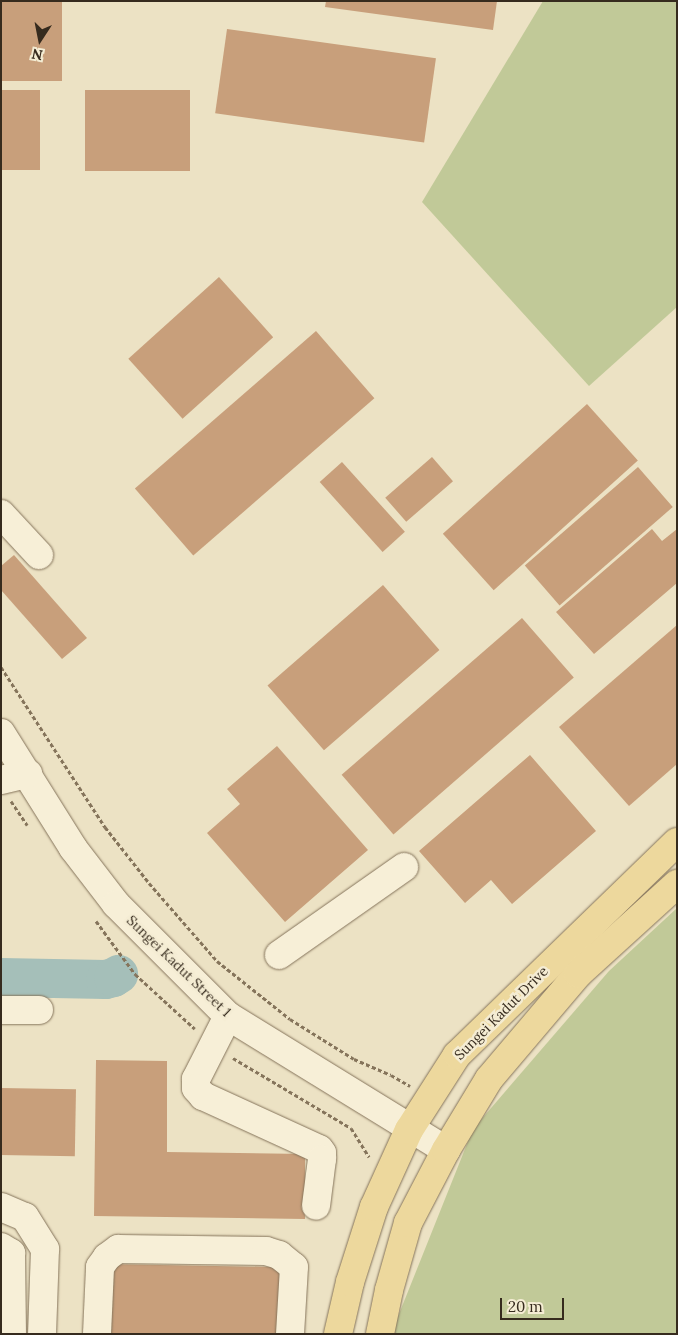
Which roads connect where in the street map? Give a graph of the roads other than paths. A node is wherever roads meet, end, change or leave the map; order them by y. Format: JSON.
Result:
{"nodes":[{"id":1,"x":1,"y":514,"type":"edge"},
{"id":2,"x":39,"y":555,"type":"dead end"},
{"id":3,"x":1,"y":732,"type":"edge"},
{"id":4,"x":28,"y":774,"type":"junction"},
{"id":5,"x":1,"y":780,"type":"edge"},
{"id":6,"x":677,"y":842,"type":"edge"},
{"id":7,"x":404,"y":866,"type":"dead end"},
{"id":8,"x":677,"y":884,"type":"edge"},
{"id":9,"x":279,"y":955,"type":"dead end"},
{"id":10,"x":1,"y":1010,"type":"edge"},
{"id":11,"x":39,"y":1010,"type":"dead end"},
{"id":12,"x":228,"y":1016,"type":"junction"},
{"id":13,"x":409,"y":1130,"type":"junction"},
{"id":14,"x":446,"y":1150,"type":"junction"},
{"id":15,"x":316,"y":1206,"type":"dead end"},
{"id":16,"x":1,"y":1207,"type":"edge"},
{"id":17,"x":1,"y":1247,"type":"edge"},
{"id":18,"x":12,"y":1334,"type":"edge"},
{"id":19,"x":42,"y":1334,"type":"edge"},
{"id":20,"x":97,"y":1334,"type":"edge"},
{"id":21,"x":290,"y":1334,"type":"edge"},
{"id":22,"x":338,"y":1334,"type":"edge"},
{"id":23,"x":380,"y":1334,"type":"edge"}],
"edges":[{"from":1,"to":2,"type":"street"},
{"from":3,"to":4,"type":"street","name":"Sungei Kadut Street 1"},
{"from":4,"to":5,"type":"street"},
{"from":4,"to":12,"type":"street","name":"Sungei Kadut Street 1"},
{"from":6,"to":13,"type":"main road","name":"Sungei Kadut Drive"},
{"from":7,"to":9,"type":"street"},
{"from":8,"to":14,"type":"main road","name":"Sungei Kadut Drive"},
{"from":10,"to":11,"type":"street"},
{"from":12,"to":13,"type":"street","name":"Sungei Kadut Street 1"},
{"from":12,"to":15,"type":"street"},
{"from":13,"to":14,"type":"street","name":"Sungei Kadut Street 1"},
{"from":13,"to":22,"type":"main road","name":"Sungei Kadut Drive"},
{"from":14,"to":23,"type":"main road","name":"Sungei Kadut Drive"},
{"from":16,"to":19,"type":"street"},
{"from":17,"to":18,"type":"street"},
{"from":20,"to":21,"type":"street"}]}
